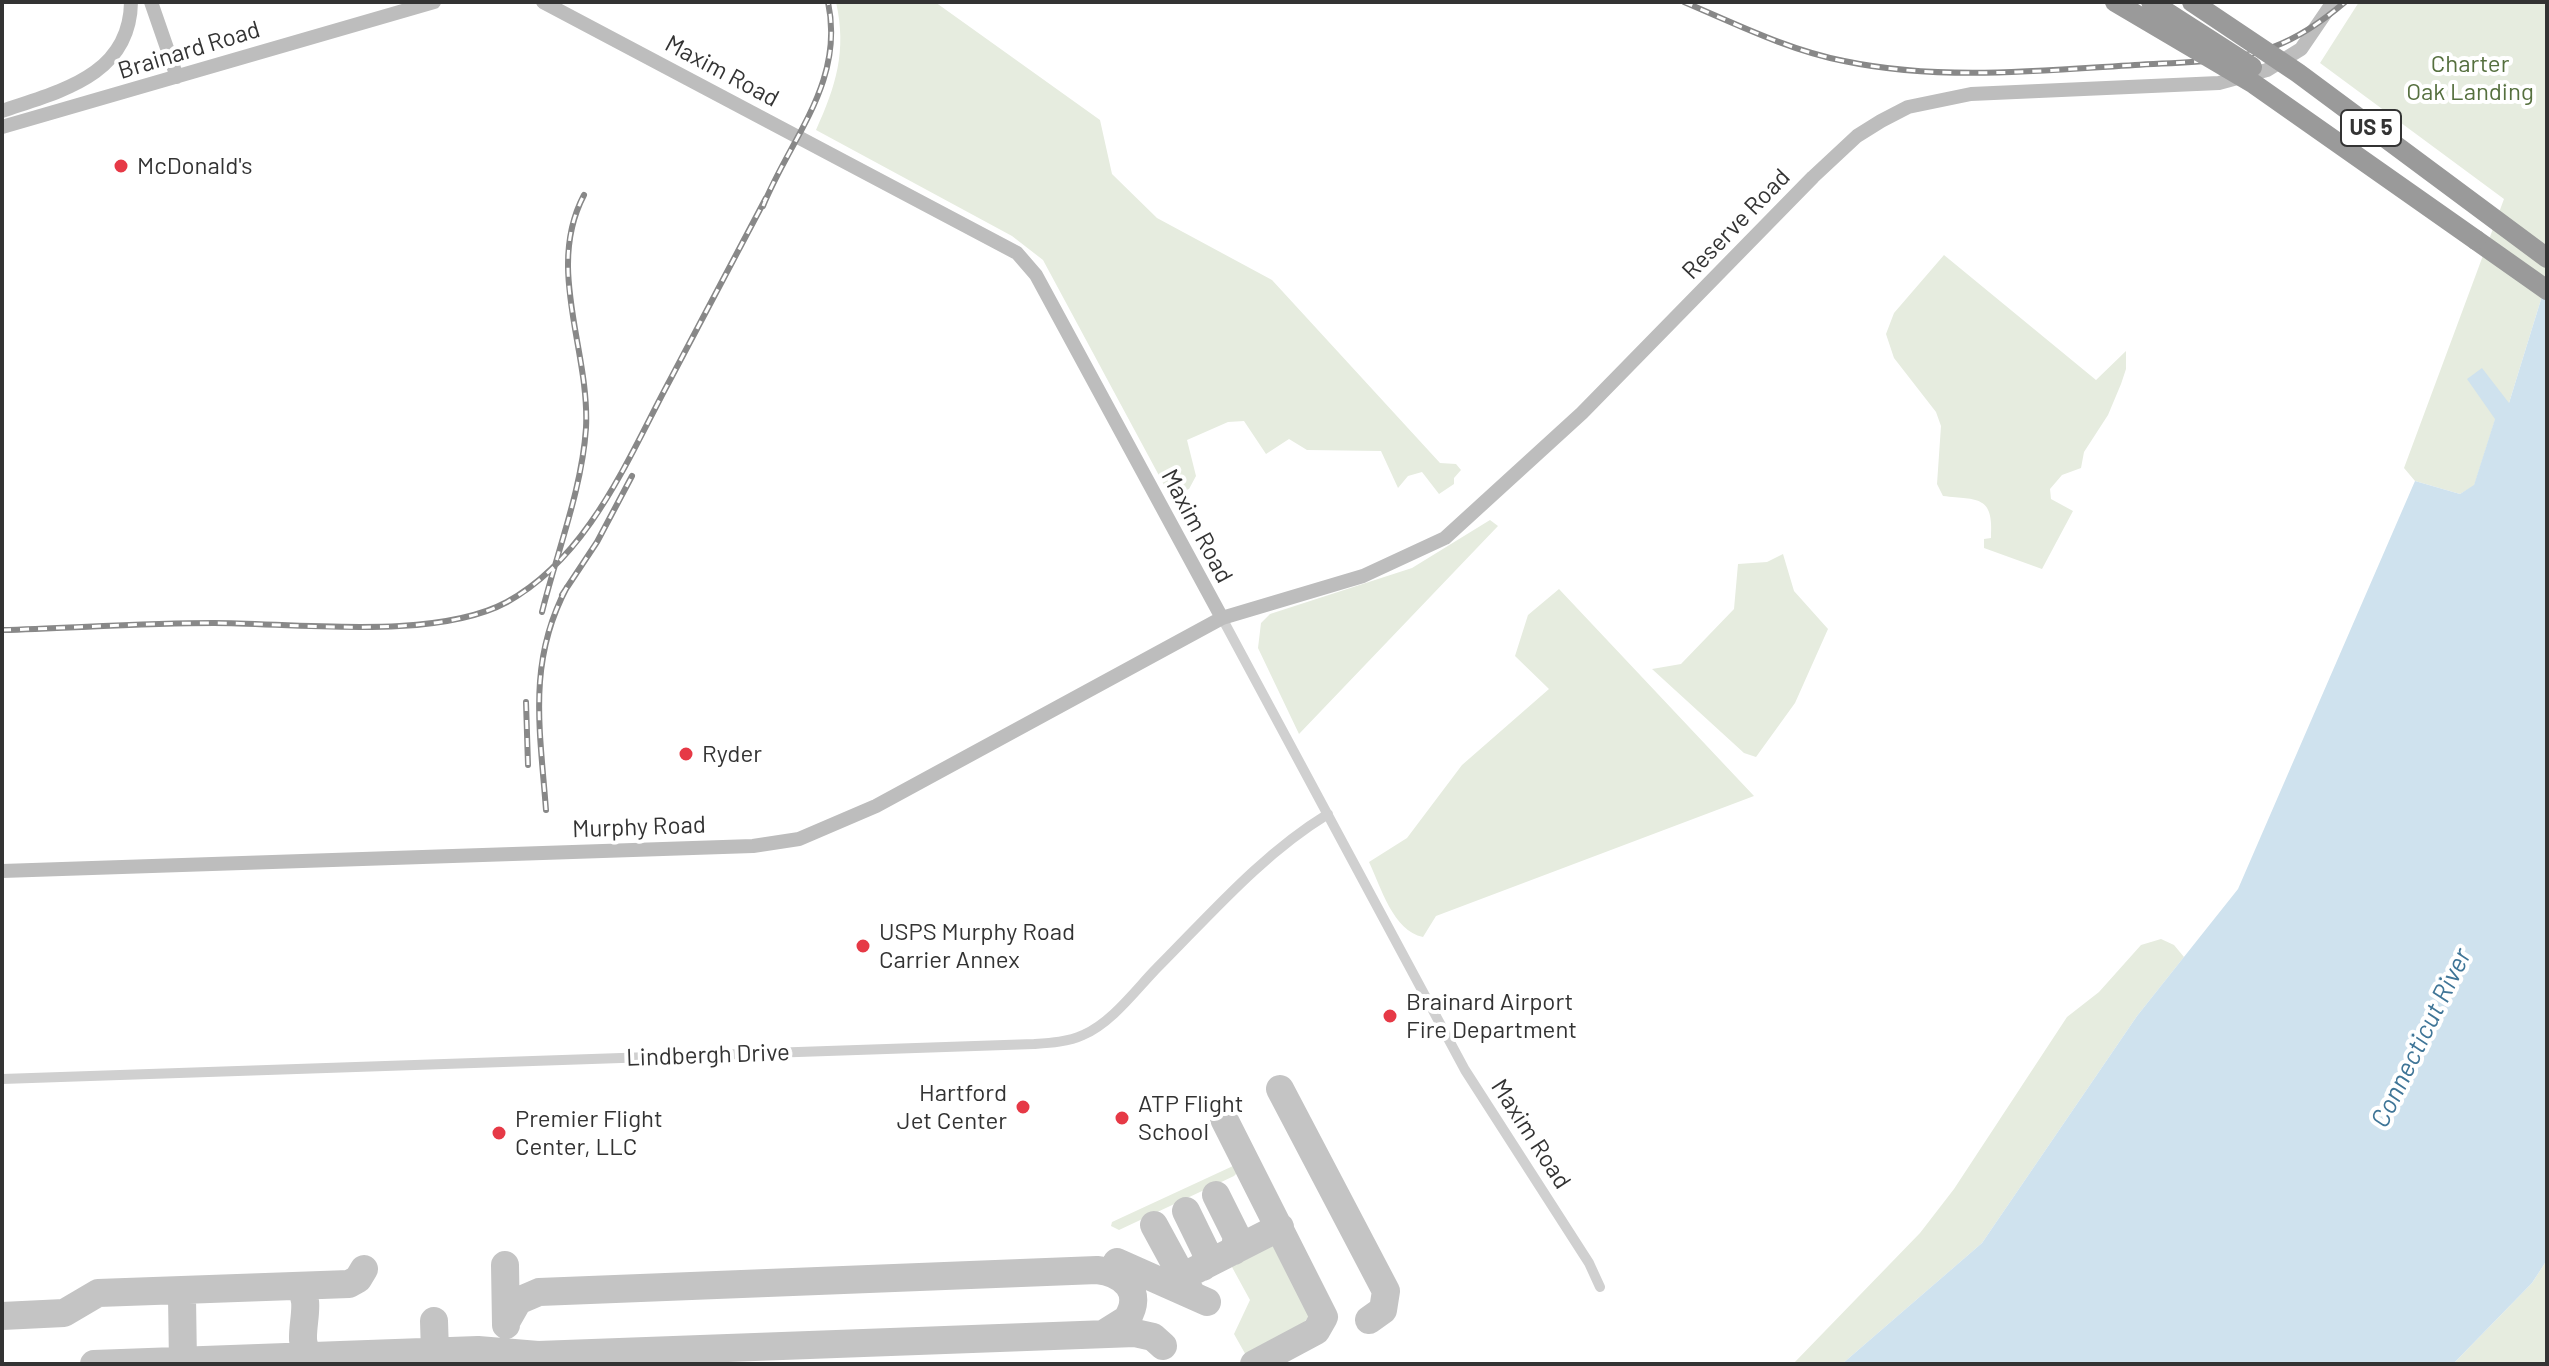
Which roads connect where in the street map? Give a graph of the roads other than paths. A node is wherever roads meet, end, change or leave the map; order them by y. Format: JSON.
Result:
{"nodes":[{"id":1,"x":131,"y":2,"type":"edge"},
{"id":2,"x":151,"y":2,"type":"edge"},
{"id":3,"x":434,"y":2,"type":"edge"},
{"id":4,"x":543,"y":2,"type":"edge"},
{"id":5,"x":2115,"y":2,"type":"edge"},
{"id":6,"x":2151,"y":2,"type":"edge"},
{"id":7,"x":2192,"y":2,"type":"edge"},
{"id":8,"x":2333,"y":2,"type":"edge"},
{"id":9,"x":177,"y":77,"type":"junction"},
{"id":10,"x":2,"y":111,"type":"edge"},
{"id":11,"x":2,"y":127,"type":"edge"},
{"id":12,"x":2476,"y":240,"type":"junction"},
{"id":13,"x":2547,"y":258,"type":"edge"},
{"id":14,"x":2547,"y":290,"type":"edge"},
{"id":15,"x":1222,"y":618,"type":"junction"},
{"id":16,"x":1328,"y":814,"type":"junction"},
{"id":17,"x":2,"y":871,"type":"edge"},
{"id":18,"x":2,"y":1079,"type":"edge"},
{"id":19,"x":1600,"y":1287,"type":"dead end"}],
"edges":[{"from":1,"to":10,"type":"street"},
{"from":2,"to":9,"type":"street"},
{"from":3,"to":9,"type":"street","name":"Brainard Road"},
{"from":4,"to":15,"type":"street","name":"Maxim Road"},
{"from":5,"to":12,"type":"highway","number":"US 5","bridge":true},
{"from":6,"to":12,"type":"highway","bridge":true},
{"from":7,"to":13,"type":"highway","number":"US 5","bridge":true},
{"from":8,"to":15,"type":"street","name":"Reserve Road"},
{"from":9,"to":11,"type":"street","name":"Brainard Road"},
{"from":12,"to":14,"type":"highway","number":"US 5"},
{"from":15,"to":16,"type":"street","name":"Maxim Road"},
{"from":15,"to":17,"type":"street","name":"Murphy Road"},
{"from":16,"to":18,"type":"street","name":"Lindbergh Drive"},
{"from":16,"to":19,"type":"street","name":"Maxim Road"}]}
